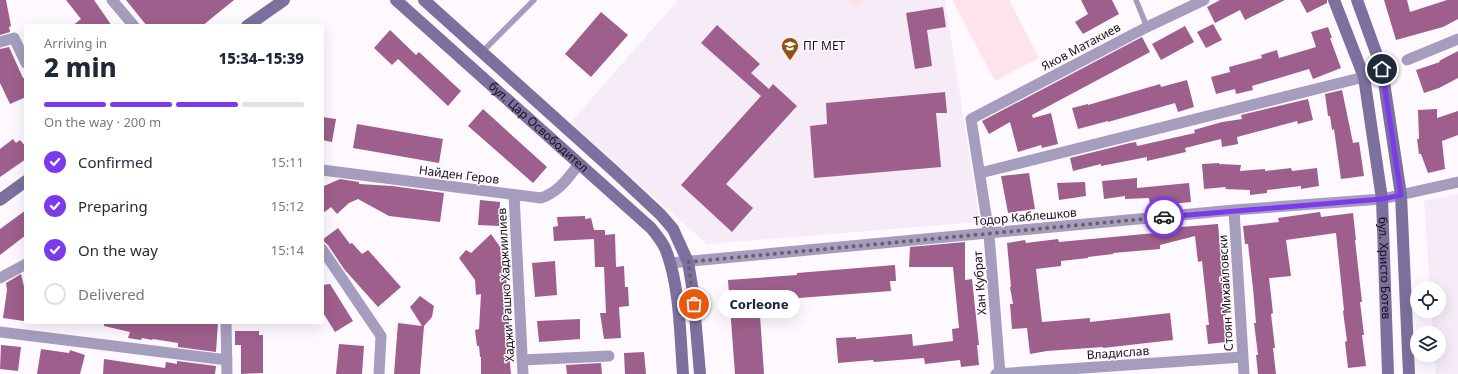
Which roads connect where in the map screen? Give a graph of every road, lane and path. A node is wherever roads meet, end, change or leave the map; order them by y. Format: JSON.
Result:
{"nodes":[{"id":1,"x":112,"y":0,"type":"edge"},
{"id":2,"x":284,"y":0,"type":"edge"},
{"id":3,"x":396,"y":0,"type":"edge"},
{"id":4,"x":424,"y":0,"type":"edge"},
{"id":5,"x":534,"y":0,"type":"edge"},
{"id":6,"x":1136,"y":0,"type":"edge"},
{"id":7,"x":1204,"y":0,"type":"edge"},
{"id":8,"x":1334,"y":0,"type":"edge"},
{"id":9,"x":1357,"y":0,"type":"edge"},
{"id":10,"x":132,"y":24,"type":"edge"},
{"id":11,"x":250,"y":24,"type":"edge"},
{"id":12,"x":1146,"y":27,"type":"junction"},
{"id":13,"x":1458,"y":39,"type":"edge"},
{"id":14,"x":0,"y":42,"type":"edge"},
{"id":15,"x":482,"y":52,"type":"junction"},
{"id":16,"x":24,"y":59,"type":"edge"},
{"id":17,"x":1407,"y":60,"type":"dead end"},
{"id":18,"x":1364,"y":77,"type":"junction"},
{"id":19,"x":971,"y":119,"type":"joint"},
{"id":20,"x":579,"y":164,"type":"junction"},
{"id":21,"x":324,"y":170,"type":"edge"},
{"id":22,"x":980,"y":173,"type":"junction"},
{"id":23,"x":24,"y":182,"type":"edge"},
{"id":24,"x":1458,"y":182,"type":"edge"},
{"id":25,"x":514,"y":195,"type":"junction"},
{"id":26,"x":1401,"y":195,"type":"junction"},
{"id":27,"x":1382,"y":199,"type":"junction"},
{"id":28,"x":0,"y":200,"type":"edge"},
{"id":29,"x":1234,"y":210,"type":"junction"},
{"id":30,"x":989,"y":234,"type":"junction"},
{"id":31,"x":324,"y":252,"type":"edge"},
{"id":32,"x":688,"y":262,"type":"junction"},
{"id":33,"x":670,"y":263,"type":"junction"},
{"id":34,"x":24,"y":265,"type":"edge"},
{"id":35,"x":0,"y":278,"type":"edge"},
{"id":36,"x":226,"y":324,"type":"edge"},
{"id":37,"x":0,"y":332,"type":"edge"},
{"id":38,"x":609,"y":356,"type":"dead end"},
{"id":39,"x":1243,"y":357,"type":"junction"},
{"id":40,"x":227,"y":360,"type":"junction"},
{"id":41,"x":522,"y":360,"type":"junction"},
{"id":42,"x":227,"y":374,"type":"edge"},
{"id":43,"x":379,"y":374,"type":"edge"},
{"id":44,"x":523,"y":374,"type":"edge"},
{"id":45,"x":683,"y":374,"type":"edge"},
{"id":46,"x":700,"y":374,"type":"edge"},
{"id":47,"x":996,"y":374,"type":"edge"},
{"id":48,"x":1000,"y":374,"type":"edge"},
{"id":49,"x":1244,"y":374,"type":"edge"},
{"id":50,"x":1388,"y":374,"type":"edge"},
{"id":51,"x":1409,"y":374,"type":"edge"}],
"edges":[{"from":1,"to":10,"type":"street"},
{"from":2,"to":11,"type":"street"},
{"from":3,"to":20,"type":"street","name":"бул. Цар Освободител"},
{"from":4,"to":15,"type":"street","name":"бул. Цар Освободител"},
{"from":5,"to":15,"type":"lane"},
{"from":6,"to":12,"type":"lane"},
{"from":7,"to":12,"type":"street","name":"Яков Матакиев"},
{"from":8,"to":18,"type":"street","name":"бул. Христо Ботев"},
{"from":9,"to":26,"type":"street","name":"бул. Христо Ботев"},
{"from":12,"to":19,"type":"street","name":"Яков Матакиев"},
{"from":13,"to":17,"type":"street"},
{"from":14,"to":16,"type":"street"},
{"from":15,"to":32,"type":"street","name":"бул. Цар Освободител"},
{"from":18,"to":22,"type":"street"},
{"from":18,"to":27,"type":"street","name":"бул. Христо Ботев"},
{"from":19,"to":22,"type":"street","name":"Хан Кубрат"},
{"from":20,"to":25,"type":"street","name":"Найден Геров"},
{"from":20,"to":33,"type":"street","name":"бул. Цар Освободител"},
{"from":21,"to":25,"type":"street","name":"Найден Геров"},
{"from":22,"to":30,"type":"street","name":"Хан Кубрат"},
{"from":23,"to":28,"type":"street"},
{"from":24,"to":26,"type":"street"},
{"from":25,"to":41,"type":"street","name":"Хаджи Рашко Хаджиилиев"},
{"from":26,"to":27,"type":"street","name":"Тодор Каблешков"},
{"from":26,"to":51,"type":"street","name":"бул. Христо Ботев"},
{"from":27,"to":29,"type":"street","name":"Тодор Каблешков"},
{"from":27,"to":50,"type":"street","name":"бул. Христо Ботев"},
{"from":29,"to":30,"type":"street","name":"Тодор Каблешков"},
{"from":29,"to":39,"type":"street","name":"Стоян Михайловски"},
{"from":30,"to":32,"type":"street","name":"Тодор Каблешков"},
{"from":30,"to":48,"type":"street","name":"Хан Кубрат"},
{"from":31,"to":43,"type":"street"},
{"from":32,"to":33,"type":"street","name":"Тодор Каблешков"},
{"from":32,"to":46,"type":"street","name":"бул. Цар Освободител"},
{"from":33,"to":45,"type":"street","name":"бул. Цар Освободител"},
{"from":34,"to":35,"type":"street"},
{"from":36,"to":40,"type":"street"},
{"from":37,"to":40,"type":"street"},
{"from":38,"to":41,"type":"street"},
{"from":39,"to":48,"type":"street","name":"Владислав"},
{"from":39,"to":49,"type":"street","name":"Стоян Михайловски"},
{"from":40,"to":42,"type":"street"},
{"from":41,"to":44,"type":"street","name":"Хаджи Рашко Хаджиилиев"},
{"from":47,"to":48,"type":"street","name":"Владислав"}]}
